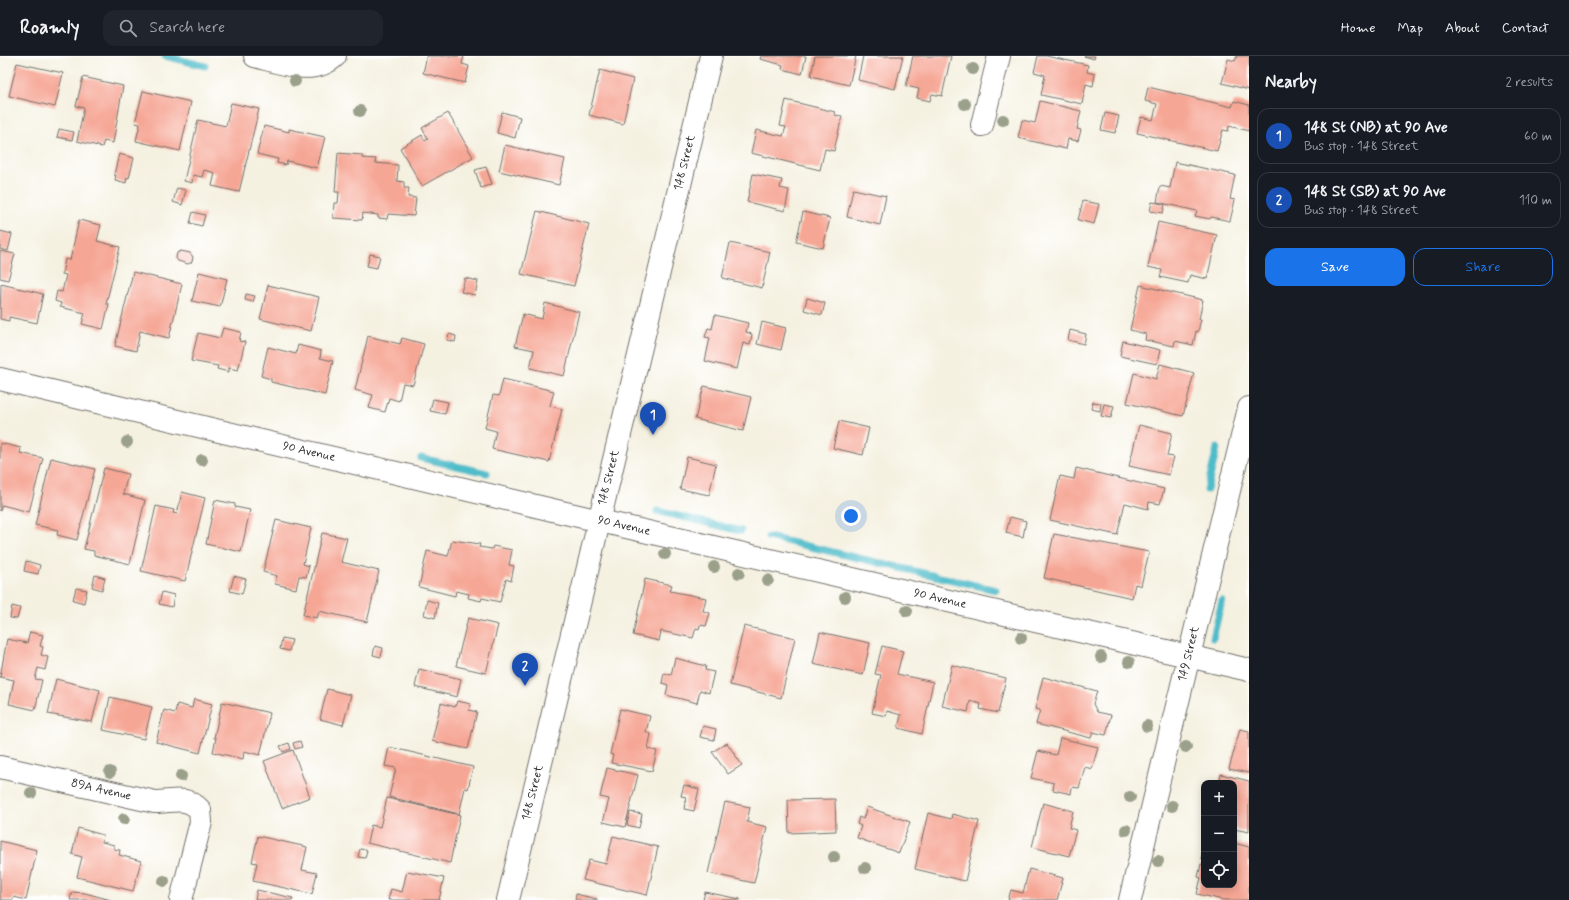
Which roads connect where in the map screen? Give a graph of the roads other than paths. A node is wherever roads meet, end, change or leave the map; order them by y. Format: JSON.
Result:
{"nodes":[{"id":1,"x":255,"y":56,"type":"edge"},
{"id":2,"x":711,"y":56,"type":"edge"},
{"id":3,"x":999,"y":56,"type":"edge"},
{"id":4,"x":333,"y":58,"type":"edge"},
{"id":5,"x":982,"y":125,"type":"dead end"},
{"id":6,"x":0,"y":379,"type":"edge"},
{"id":7,"x":1249,"y":408,"type":"edge"},
{"id":8,"x":599,"y":521,"type":"junction"},
{"id":9,"x":1189,"y":656,"type":"junction"},
{"id":10,"x":1249,"y":670,"type":"edge"},
{"id":11,"x":0,"y":767,"type":"edge"},
{"id":12,"x":181,"y":900,"type":"edge"},
{"id":13,"x":508,"y":900,"type":"edge"},
{"id":14,"x":1130,"y":900,"type":"edge"}],
"edges":[{"from":1,"to":4,"type":"street"},
{"from":2,"to":8,"type":"street","name":"148 Street"},
{"from":3,"to":5,"type":"street"},
{"from":6,"to":8,"type":"street","name":"90 Avenue"},
{"from":7,"to":9,"type":"street","name":"149 Street"},
{"from":8,"to":9,"type":"street","name":"90 Avenue"},
{"from":8,"to":13,"type":"street","name":"148 Street"},
{"from":9,"to":10,"type":"street","name":"90 Avenue"},
{"from":9,"to":14,"type":"street","name":"149 Street"},
{"from":11,"to":12,"type":"street","name":"89A Avenue"}]}
